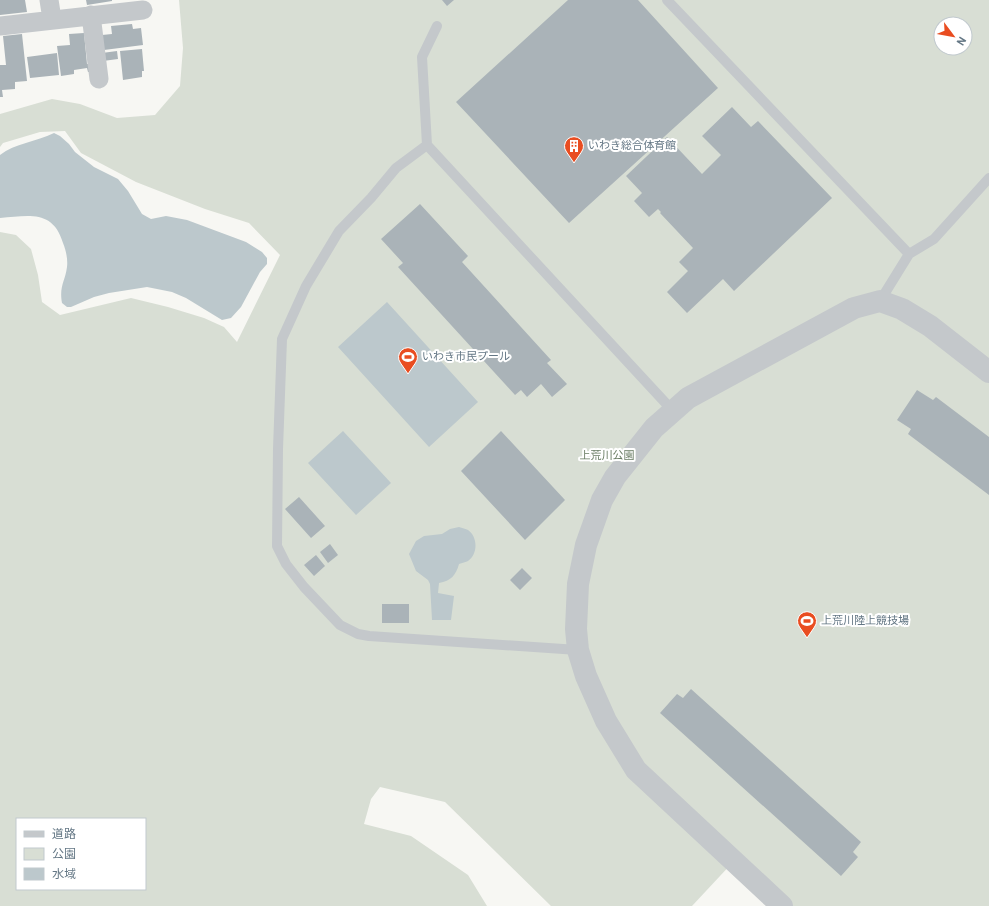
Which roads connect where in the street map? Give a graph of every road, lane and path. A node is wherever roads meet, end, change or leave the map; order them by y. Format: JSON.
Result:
{"nodes":[{"id":1,"x":50,"y":0,"type":"edge"},
{"id":2,"x":668,"y":0,"type":"edge"},
{"id":3,"x":143,"y":10,"type":"dead end"},
{"id":4,"x":91,"y":15,"type":"junction"},
{"id":5,"x":52,"y":20,"type":"junction"},
{"id":6,"x":0,"y":26,"type":"edge"},
{"id":7,"x":437,"y":26,"type":"dead end"},
{"id":8,"x":99,"y":79,"type":"dead end"},
{"id":9,"x":427,"y":145,"type":"junction"},
{"id":10,"x":989,"y":178,"type":"edge"},
{"id":11,"x":909,"y":254,"type":"junction"},
{"id":12,"x":880,"y":301,"type":"junction"},
{"id":13,"x":989,"y":372,"type":"edge"},
{"id":14,"x":673,"y":411,"type":"junction"},
{"id":15,"x":578,"y":650,"type":"junction"},
{"id":16,"x":782,"y":906,"type":"edge"}],
"edges":[{"from":1,"to":5,"type":"street"},
{"from":2,"to":11,"type":"lane"},
{"from":3,"to":4,"type":"street"},
{"from":4,"to":5,"type":"street"},
{"from":4,"to":8,"type":"street"},
{"from":5,"to":6,"type":"street"},
{"from":7,"to":9,"type":"lane"},
{"from":9,"to":14,"type":"lane"},
{"from":9,"to":15,"type":"lane"},
{"from":10,"to":11,"type":"lane"},
{"from":11,"to":12,"type":"lane"},
{"from":12,"to":13,"type":"street"},
{"from":12,"to":14,"type":"street"},
{"from":14,"to":15,"type":"street"},
{"from":15,"to":16,"type":"street"}]}
